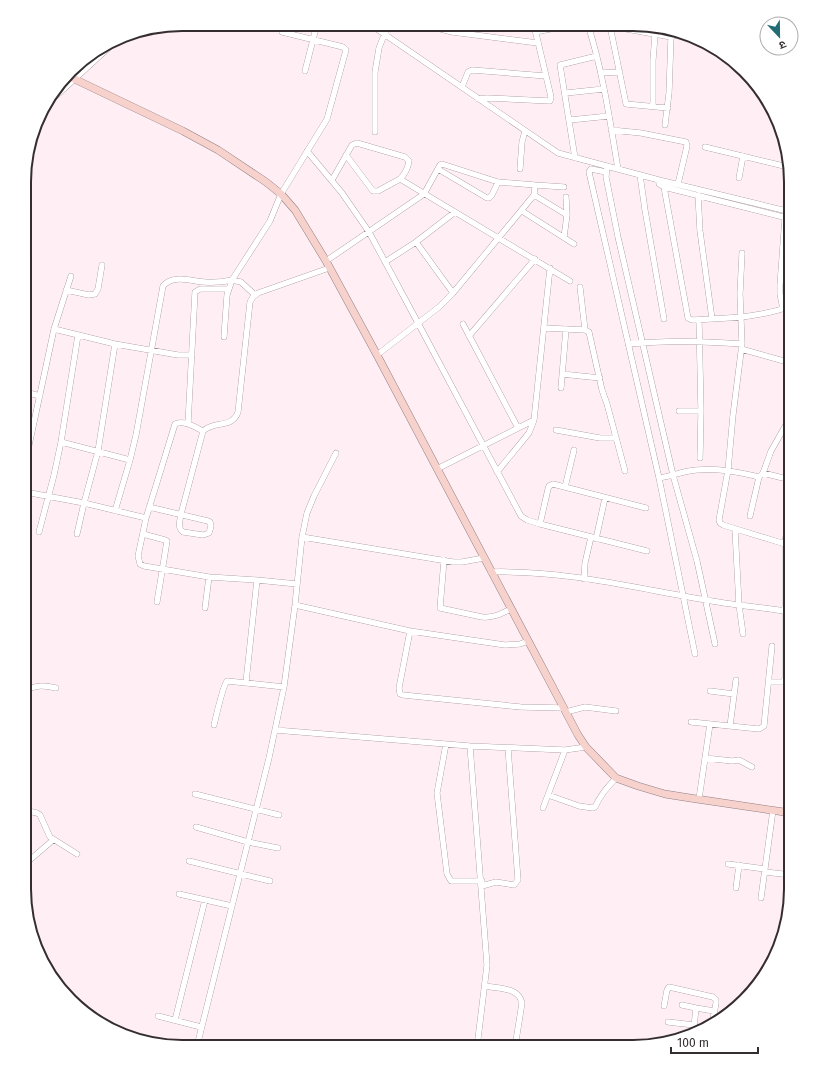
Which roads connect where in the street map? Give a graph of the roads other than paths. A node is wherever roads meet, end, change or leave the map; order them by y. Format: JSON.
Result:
{"nodes":[{"id":1,"x":316,"y":31,"type":"edge"},
{"id":2,"x":380,"y":31,"type":"edge"},
{"id":3,"x":385,"y":31,"type":"edge"},
{"id":4,"x":448,"y":31,"type":"edge"},
{"id":5,"x":540,"y":31,"type":"edge"},
{"id":6,"x":590,"y":31,"type":"edge"},
{"id":7,"x":610,"y":31,"type":"edge"},
{"id":8,"x":635,"y":31,"type":"edge"},
{"id":9,"x":282,"y":32,"type":"dead end"},
{"id":10,"x":535,"y":32,"type":"joint"},
{"id":11,"x":384,"y":34,"type":"junction"},
{"id":12,"x":655,"y":35,"type":"junction"},
{"id":13,"x":671,"y":37,"type":"joint"},
{"id":14,"x":314,"y":40,"type":"junction"},
{"id":15,"x":538,"y":43,"type":"junction"},
{"id":16,"x":104,"y":52,"type":"edge"},
{"id":17,"x":598,"y":56,"type":"junction"},
{"id":18,"x":305,"y":70,"type":"dead end"},
{"id":19,"x":620,"y":72,"type":"junction"},
{"id":20,"x":601,"y":73,"type":"junction"},
{"id":21,"x":546,"y":76,"type":"junction"},
{"id":22,"x":72,"y":78,"type":"edge"},
{"id":23,"x":75,"y":79,"type":"junction"},
{"id":24,"x":462,"y":87,"type":"junction"},
{"id":25,"x":604,"y":89,"type":"junction"},
{"id":26,"x":60,"y":92,"type":"edge"},
{"id":27,"x":566,"y":93,"type":"junction"},
{"id":28,"x":478,"y":99,"type":"junction"},
{"id":29,"x":653,"y":106,"type":"junction"},
{"id":30,"x":668,"y":108,"type":"junction"},
{"id":31,"x":609,"y":116,"type":"junction"},
{"id":32,"x":570,"y":120,"type":"junction"},
{"id":33,"x":665,"y":125,"type":"dead end"},
{"id":34,"x":612,"y":130,"type":"junction"},
{"id":35,"x":525,"y":131,"type":"junction"},
{"id":36,"x":375,"y":132,"type":"dead end"},
{"id":37,"x":705,"y":147,"type":"dead end"},
{"id":38,"x":307,"y":151,"type":"junction"},
{"id":39,"x":346,"y":155,"type":"junction"},
{"id":40,"x":743,"y":156,"type":"junction"},
{"id":41,"x":575,"y":158,"type":"junction"},
{"id":42,"x":783,"y":166,"type":"edge"},
{"id":43,"x":438,"y":169,"type":"junction"},
{"id":44,"x":520,"y":169,"type":"dead end"},
{"id":45,"x":606,"y":169,"type":"junction"},
{"id":46,"x":618,"y":169,"type":"junction"},
{"id":47,"x":640,"y":175,"type":"junction"},
{"id":48,"x":739,"y":178,"type":"dead end"},
{"id":49,"x":400,"y":179,"type":"junction"},
{"id":50,"x":332,"y":180,"type":"junction"},
{"id":51,"x":659,"y":180,"type":"junction"},
{"id":52,"x":498,"y":182,"type":"junction"},
{"id":53,"x":678,"y":184,"type":"junction"},
{"id":54,"x":535,"y":185,"type":"junction"},
{"id":55,"x":564,"y":187,"type":"dead end"},
{"id":56,"x":664,"y":187,"type":"junction"},
{"id":57,"x":281,"y":194,"type":"junction"},
{"id":58,"x":424,"y":194,"type":"junction"},
{"id":59,"x":534,"y":195,"type":"junction"},
{"id":60,"x":698,"y":195,"type":"junction"},
{"id":61,"x":566,"y":197,"type":"dead end"},
{"id":62,"x":784,"y":210,"type":"edge"},
{"id":63,"x":522,"y":211,"type":"junction"},
{"id":64,"x":455,"y":212,"type":"junction"},
{"id":65,"x":567,"y":215,"type":"junction"},
{"id":66,"x":784,"y":218,"type":"edge"},
{"id":67,"x":369,"y":232,"type":"junction"},
{"id":68,"x":564,"y":237,"type":"junction"},
{"id":69,"x":499,"y":238,"type":"junction"},
{"id":70,"x":416,"y":242,"type":"junction"},
{"id":71,"x":574,"y":244,"type":"dead end"},
{"id":72,"x":784,"y":252,"type":"edge"},
{"id":73,"x":742,"y":253,"type":"dead end"},
{"id":74,"x":535,"y":259,"type":"junction"},
{"id":75,"x":385,"y":262,"type":"junction"},
{"id":76,"x":328,"y":264,"type":"junction"},
{"id":77,"x":102,"y":265,"type":"dead end"},
{"id":78,"x":550,"y":268,"type":"junction"},
{"id":79,"x":71,"y":276,"type":"dead end"},
{"id":80,"x":232,"y":280,"type":"junction"},
{"id":81,"x":570,"y":281,"type":"dead end"},
{"id":82,"x":580,"y":287,"type":"dead end"},
{"id":83,"x":228,"y":289,"type":"junction"},
{"id":84,"x":66,"y":290,"type":"junction"},
{"id":85,"x":454,"y":293,"type":"junction"},
{"id":86,"x":255,"y":295,"type":"junction"},
{"id":87,"x":784,"y":309,"type":"joint"},
{"id":88,"x":664,"y":318,"type":"dead end"},
{"id":89,"x":742,"y":318,"type":"junction"},
{"id":90,"x":712,"y":319,"type":"junction"},
{"id":91,"x":699,"y":320,"type":"junction"},
{"id":92,"x":418,"y":322,"type":"junction"},
{"id":93,"x":463,"y":324,"type":"dead end"},
{"id":94,"x":544,"y":328,"type":"junction"},
{"id":95,"x":54,"y":329,"type":"junction"},
{"id":96,"x":566,"y":329,"type":"junction"},
{"id":97,"x":585,"y":330,"type":"junction"},
{"id":98,"x":78,"y":335,"type":"junction"},
{"id":99,"x":469,"y":336,"type":"junction"},
{"id":100,"x":224,"y":337,"type":"dead end"},
{"id":101,"x":699,"y":341,"type":"junction"},
{"id":102,"x":643,"y":342,"type":"junction"},
{"id":103,"x":115,"y":344,"type":"junction"},
{"id":104,"x":628,"y":344,"type":"junction"},
{"id":105,"x":742,"y":347,"type":"junction"},
{"id":106,"x":151,"y":350,"type":"junction"},
{"id":107,"x":377,"y":354,"type":"junction"},
{"id":108,"x":192,"y":355,"type":"junction"},
{"id":109,"x":784,"y":361,"type":"edge"},
{"id":110,"x":562,"y":374,"type":"junction"},
{"id":111,"x":600,"y":378,"type":"junction"},
{"id":112,"x":561,"y":388,"type":"dead end"},
{"id":113,"x":31,"y":394,"type":"edge"},
{"id":114,"x":40,"y":396,"type":"junction"},
{"id":115,"x":679,"y":411,"type":"dead end"},
{"id":116,"x":701,"y":411,"type":"junction"},
{"id":117,"x":534,"y":420,"type":"junction"},
{"id":118,"x":188,"y":424,"type":"junction"},
{"id":119,"x":518,"y":428,"type":"junction"},
{"id":120,"x":556,"y":430,"type":"dead end"},
{"id":121,"x":203,"y":431,"type":"junction"},
{"id":122,"x":784,"y":433,"type":"edge"},
{"id":123,"x":31,"y":437,"type":"edge"},
{"id":124,"x":616,"y":438,"type":"junction"},
{"id":125,"x":61,"y":442,"type":"junction"},
{"id":126,"x":483,"y":445,"type":"junction"},
{"id":127,"x":574,"y":450,"type":"dead end"},
{"id":128,"x":98,"y":451,"type":"junction"},
{"id":129,"x":336,"y":453,"type":"dead end"},
{"id":130,"x":700,"y":458,"type":"dead end"},
{"id":131,"x":130,"y":460,"type":"junction"},
{"id":132,"x":437,"y":469,"type":"junction"},
{"id":133,"x":728,"y":470,"type":"junction"},
{"id":134,"x":625,"y":471,"type":"dead end"},
{"id":135,"x":497,"y":472,"type":"junction"},
{"id":136,"x":673,"y":475,"type":"junction"},
{"id":137,"x":761,"y":475,"type":"junction"},
{"id":138,"x":659,"y":478,"type":"junction"},
{"id":139,"x":784,"y":479,"type":"edge"},
{"id":140,"x":565,"y":487,"type":"junction"},
{"id":141,"x":31,"y":493,"type":"edge"},
{"id":142,"x":48,"y":496,"type":"junction"},
{"id":143,"x":606,"y":498,"type":"junction"},
{"id":144,"x":84,"y":503,"type":"junction"},
{"id":145,"x":149,"y":507,"type":"junction"},
{"id":146,"x":646,"y":508,"type":"dead end"},
{"id":147,"x":115,"y":511,"type":"junction"},
{"id":148,"x":181,"y":514,"type":"junction"},
{"id":149,"x":750,"y":516,"type":"dead end"},
{"id":150,"x":146,"y":518,"type":"junction"},
{"id":151,"x":540,"y":524,"type":"junction"},
{"id":152,"x":735,"y":528,"type":"junction"},
{"id":153,"x":39,"y":532,"type":"dead end"},
{"id":154,"x":77,"y":534,"type":"dead end"},
{"id":155,"x":143,"y":534,"type":"junction"},
{"id":156,"x":302,"y":536,"type":"junction"},
{"id":157,"x":593,"y":538,"type":"junction"},
{"id":158,"x":784,"y":545,"type":"edge"},
{"id":159,"x":647,"y":551,"type":"dead end"},
{"id":160,"x":484,"y":558,"type":"junction"},
{"id":161,"x":444,"y":560,"type":"junction"},
{"id":162,"x":162,"y":569,"type":"junction"},
{"id":163,"x":491,"y":572,"type":"junction"},
{"id":164,"x":209,"y":577,"type":"junction"},
{"id":165,"x":584,"y":579,"type":"junction"},
{"id":166,"x":257,"y":580,"type":"junction"},
{"id":167,"x":297,"y":584,"type":"junction"},
{"id":168,"x":684,"y":595,"type":"junction"},
{"id":169,"x":706,"y":600,"type":"junction"},
{"id":170,"x":157,"y":602,"type":"dead end"},
{"id":171,"x":295,"y":605,"type":"junction"},
{"id":172,"x":739,"y":605,"type":"junction"},
{"id":173,"x":205,"y":608,"type":"dead end"},
{"id":174,"x":511,"y":609,"type":"junction"},
{"id":175,"x":784,"y":611,"type":"edge"},
{"id":176,"x":410,"y":631,"type":"junction"},
{"id":177,"x":743,"y":634,"type":"dead end"},
{"id":178,"x":528,"y":641,"type":"junction"},
{"id":179,"x":715,"y":644,"type":"dead end"},
{"id":180,"x":772,"y":646,"type":"dead end"},
{"id":181,"x":695,"y":654,"type":"dead end"},
{"id":182,"x":736,"y":680,"type":"dead end"},
{"id":183,"x":784,"y":680,"type":"edge"},
{"id":184,"x":246,"y":682,"type":"junction"},
{"id":185,"x":770,"y":682,"type":"junction"},
{"id":186,"x":284,"y":687,"type":"junction"},
{"id":187,"x":31,"y":688,"type":"edge"},
{"id":188,"x":56,"y":688,"type":"dead end"},
{"id":189,"x":710,"y":691,"type":"dead end"},
{"id":190,"x":734,"y":694,"type":"junction"},
{"id":191,"x":564,"y":710,"type":"junction"},
{"id":192,"x":616,"y":710,"type":"dead end"},
{"id":193,"x":691,"y":722,"type":"dead end"},
{"id":194,"x":710,"y":724,"type":"junction"},
{"id":195,"x":214,"y":725,"type":"dead end"},
{"id":196,"x":730,"y":726,"type":"junction"},
{"id":197,"x":275,"y":730,"type":"junction"},
{"id":198,"x":446,"y":744,"type":"junction"},
{"id":199,"x":470,"y":746,"type":"junction"},
{"id":200,"x":586,"y":747,"type":"junction"},
{"id":201,"x":508,"y":748,"type":"junction"},
{"id":202,"x":565,"y":750,"type":"junction"},
{"id":203,"x":705,"y":758,"type":"junction"},
{"id":204,"x":752,"y":767,"type":"dead end"},
{"id":205,"x":616,"y":778,"type":"junction"},
{"id":206,"x":195,"y":794,"type":"dead end"},
{"id":207,"x":548,"y":795,"type":"junction"},
{"id":208,"x":699,"y":800,"type":"junction"},
{"id":209,"x":543,"y":808,"type":"dead end"},
{"id":210,"x":256,"y":809,"type":"junction"},
{"id":211,"x":773,"y":810,"type":"junction"},
{"id":212,"x":784,"y":811,"type":"edge"},
{"id":213,"x":31,"y":812,"type":"edge"},
{"id":214,"x":279,"y":815,"type":"dead end"},
{"id":215,"x":196,"y":828,"type":"dead end"},
{"id":216,"x":53,"y":840,"type":"junction"},
{"id":217,"x":248,"y":842,"type":"junction"},
{"id":218,"x":278,"y":848,"type":"dead end"},
{"id":219,"x":77,"y":854,"type":"dead end"},
{"id":220,"x":31,"y":859,"type":"edge"},
{"id":221,"x":189,"y":861,"type":"dead end"},
{"id":222,"x":728,"y":864,"type":"dead end"},
{"id":223,"x":739,"y":866,"type":"junction"},
{"id":224,"x":765,"y":870,"type":"junction"},
{"id":225,"x":240,"y":874,"type":"junction"},
{"id":226,"x":784,"y":874,"type":"edge"},
{"id":227,"x":270,"y":881,"type":"dead end"},
{"id":228,"x":482,"y":883,"type":"junction"},
{"id":229,"x":736,"y":888,"type":"dead end"},
{"id":230,"x":179,"y":894,"type":"dead end"},
{"id":231,"x":761,"y":898,"type":"dead end"},
{"id":232,"x":205,"y":900,"type":"junction"},
{"id":233,"x":232,"y":906,"type":"junction"},
{"id":234,"x":486,"y":986,"type":"junction"},
{"id":235,"x":682,"y":1005,"type":"dead end"},
{"id":236,"x":664,"y":1006,"type":"dead end"},
{"id":237,"x":696,"y":1008,"type":"junction"},
{"id":238,"x":714,"y":1011,"type":"junction"},
{"id":239,"x":158,"y":1016,"type":"dead end"},
{"id":240,"x":713,"y":1017,"type":"edge"},
{"id":241,"x":175,"y":1020,"type":"junction"},
{"id":242,"x":668,"y":1022,"type":"dead end"},
{"id":243,"x":694,"y":1025,"type":"joint"},
{"id":244,"x":201,"y":1027,"type":"junction"},
{"id":245,"x":198,"y":1040,"type":"edge"},
{"id":246,"x":479,"y":1040,"type":"edge"},
{"id":247,"x":516,"y":1040,"type":"edge"}],
"edges":[{"from":1,"to":14,"type":"street"},
{"from":2,"to":11,"type":"street"},
{"from":3,"to":11,"type":"street"},
{"from":4,"to":15,"type":"street"},
{"from":5,"to":10,"type":"street"},
{"from":6,"to":17,"type":"street"},
{"from":7,"to":19,"type":"street"},
{"from":8,"to":12,"type":"street"},
{"from":9,"to":14,"type":"street"},
{"from":10,"to":15,"type":"street"},
{"from":11,"to":24,"type":"street"},
{"from":11,"to":36,"type":"street"},
{"from":12,"to":13,"type":"street"},
{"from":12,"to":29,"type":"street"},
{"from":13,"to":30,"type":"street"},
{"from":14,"to":18,"type":"street"},
{"from":14,"to":38,"type":"street"},
{"from":15,"to":21,"type":"street"},
{"from":16,"to":23,"type":"street"},
{"from":17,"to":20,"type":"street"},
{"from":17,"to":27,"type":"street"},
{"from":19,"to":20,"type":"street"},
{"from":19,"to":29,"type":"street"},
{"from":20,"to":25,"type":"street"},
{"from":21,"to":24,"type":"street"},
{"from":21,"to":28,"type":"street"},
{"from":22,"to":23,"type":"street"},
{"from":23,"to":26,"type":"street"},
{"from":23,"to":57,"type":"street"},
{"from":24,"to":28,"type":"street"},
{"from":25,"to":27,"type":"street"},
{"from":25,"to":31,"type":"street"},
{"from":27,"to":32,"type":"street"},
{"from":28,"to":35,"type":"street"},
{"from":29,"to":30,"type":"street"},
{"from":30,"to":33,"type":"street"},
{"from":31,"to":32,"type":"street"},
{"from":31,"to":34,"type":"street"},
{"from":32,"to":41,"type":"street"},
{"from":34,"to":46,"type":"street"},
{"from":34,"to":53,"type":"street"},
{"from":35,"to":41,"type":"street"},
{"from":35,"to":44,"type":"street"},
{"from":37,"to":40,"type":"street"},
{"from":38,"to":50,"type":"street"},
{"from":38,"to":57,"type":"street"},
{"from":39,"to":49,"type":"street"},
{"from":39,"to":49,"type":"street"},
{"from":39,"to":50,"type":"street"},
{"from":40,"to":42,"type":"street"},
{"from":40,"to":48,"type":"street"},
{"from":41,"to":45,"type":"street"},
{"from":43,"to":52,"type":"street"},
{"from":43,"to":52,"type":"street"},
{"from":43,"to":58,"type":"street"},
{"from":45,"to":46,"type":"street"},
{"from":45,"to":102,"type":"street"},
{"from":45,"to":104,"type":"street"},
{"from":46,"to":47,"type":"street"},
{"from":47,"to":51,"type":"street"},
{"from":47,"to":88,"type":"street"},
{"from":49,"to":58,"type":"street"},
{"from":50,"to":67,"type":"street"},
{"from":51,"to":53,"type":"street"},
{"from":51,"to":56,"type":"street"},
{"from":52,"to":54,"type":"street"},
{"from":53,"to":62,"type":"street"},
{"from":54,"to":55,"type":"street"},
{"from":54,"to":59,"type":"street"},
{"from":56,"to":60,"type":"street"},
{"from":56,"to":91,"type":"street"},
{"from":57,"to":76,"type":"street"},
{"from":57,"to":80,"type":"street"},
{"from":58,"to":64,"type":"street"},
{"from":58,"to":67,"type":"street"},
{"from":59,"to":63,"type":"street"},
{"from":59,"to":65,"type":"street"},
{"from":60,"to":66,"type":"street"},
{"from":60,"to":90,"type":"street"},
{"from":61,"to":65,"type":"street"},
{"from":63,"to":68,"type":"street"},
{"from":63,"to":69,"type":"street"},
{"from":64,"to":69,"type":"street"},
{"from":64,"to":70,"type":"street"},
{"from":65,"to":68,"type":"street"},
{"from":67,"to":75,"type":"street"},
{"from":67,"to":76,"type":"street"},
{"from":68,"to":71,"type":"street"},
{"from":69,"to":74,"type":"street"},
{"from":69,"to":85,"type":"street"},
{"from":70,"to":75,"type":"street"},
{"from":70,"to":85,"type":"street"},
{"from":72,"to":87,"type":"street"},
{"from":73,"to":89,"type":"street"},
{"from":74,"to":78,"type":"street"},
{"from":74,"to":99,"type":"street"},
{"from":75,"to":92,"type":"street"},
{"from":76,"to":86,"type":"street"},
{"from":76,"to":107,"type":"street"},
{"from":77,"to":84,"type":"street"},
{"from":78,"to":81,"type":"street"},
{"from":78,"to":94,"type":"street"},
{"from":79,"to":84,"type":"street"},
{"from":80,"to":83,"type":"street"},
{"from":80,"to":86,"type":"street"},
{"from":80,"to":106,"type":"street"},
{"from":82,"to":97,"type":"street"},
{"from":83,"to":100,"type":"street"},
{"from":83,"to":108,"type":"street"},
{"from":84,"to":95,"type":"street"},
{"from":85,"to":92,"type":"street"},
{"from":86,"to":121,"type":"street"},
{"from":87,"to":89,"type":"street"},
{"from":89,"to":90,"type":"street"},
{"from":89,"to":105,"type":"street"},
{"from":90,"to":91,"type":"street"},
{"from":91,"to":101,"type":"street"},
{"from":92,"to":107,"type":"street"},
{"from":92,"to":126,"type":"street"},
{"from":93,"to":99,"type":"street"},
{"from":94,"to":96,"type":"street"},
{"from":94,"to":117,"type":"street"},
{"from":95,"to":98,"type":"street"},
{"from":95,"to":114,"type":"street"},
{"from":96,"to":97,"type":"street"},
{"from":96,"to":110,"type":"street"},
{"from":97,"to":111,"type":"street"},
{"from":98,"to":103,"type":"street"},
{"from":98,"to":125,"type":"street"},
{"from":99,"to":119,"type":"street"},
{"from":101,"to":102,"type":"street"},
{"from":101,"to":105,"type":"street"},
{"from":101,"to":116,"type":"street"},
{"from":102,"to":104,"type":"street"},
{"from":102,"to":136,"type":"street"},
{"from":103,"to":106,"type":"street"},
{"from":103,"to":128,"type":"street"},
{"from":104,"to":138,"type":"street"},
{"from":105,"to":109,"type":"street"},
{"from":105,"to":133,"type":"street"},
{"from":106,"to":108,"type":"street"},
{"from":106,"to":131,"type":"street"},
{"from":107,"to":132,"type":"street"},
{"from":108,"to":118,"type":"street"},
{"from":110,"to":111,"type":"street"},
{"from":110,"to":112,"type":"street"},
{"from":111,"to":124,"type":"street"},
{"from":113,"to":114,"type":"street"},
{"from":114,"to":123,"type":"street"},
{"from":115,"to":116,"type":"street"},
{"from":116,"to":130,"type":"street"},
{"from":117,"to":119,"type":"street"},
{"from":117,"to":135,"type":"street"},
{"from":118,"to":121,"type":"street"},
{"from":118,"to":145,"type":"street"},
{"from":119,"to":126,"type":"street"},
{"from":120,"to":124,"type":"street"},
{"from":121,"to":148,"type":"street"},
{"from":122,"to":137,"type":"street"},
{"from":124,"to":134,"type":"street"},
{"from":125,"to":128,"type":"street"},
{"from":125,"to":142,"type":"street"},
{"from":126,"to":132,"type":"street"},
{"from":126,"to":135,"type":"street"},
{"from":127,"to":140,"type":"street"},
{"from":128,"to":131,"type":"street"},
{"from":128,"to":144,"type":"street"},
{"from":129,"to":156,"type":"street"},
{"from":131,"to":147,"type":"street"},
{"from":132,"to":160,"type":"street"},
{"from":133,"to":136,"type":"street"},
{"from":133,"to":137,"type":"street"},
{"from":133,"to":152,"type":"street"},
{"from":135,"to":151,"type":"street"},
{"from":136,"to":138,"type":"street"},
{"from":136,"to":169,"type":"street"},
{"from":137,"to":139,"type":"street"},
{"from":137,"to":149,"type":"street"},
{"from":138,"to":168,"type":"street"},
{"from":140,"to":143,"type":"street"},
{"from":140,"to":151,"type":"street"},
{"from":141,"to":142,"type":"street"},
{"from":142,"to":144,"type":"street"},
{"from":142,"to":153,"type":"street"},
{"from":143,"to":146,"type":"street"},
{"from":143,"to":157,"type":"street"},
{"from":144,"to":147,"type":"street"},
{"from":144,"to":154,"type":"street"},
{"from":145,"to":148,"type":"street"},
{"from":145,"to":150,"type":"street"},
{"from":147,"to":150,"type":"street"},
{"from":148,"to":148,"type":"street"},
{"from":150,"to":155,"type":"street"},
{"from":151,"to":157,"type":"street"},
{"from":152,"to":158,"type":"street"},
{"from":152,"to":172,"type":"street"},
{"from":155,"to":162,"type":"street"},
{"from":155,"to":162,"type":"street"},
{"from":156,"to":161,"type":"street"},
{"from":156,"to":167,"type":"street"},
{"from":157,"to":159,"type":"street"},
{"from":157,"to":165,"type":"street"},
{"from":160,"to":161,"type":"street"},
{"from":160,"to":163,"type":"street"},
{"from":161,"to":174,"type":"street"},
{"from":162,"to":164,"type":"street"},
{"from":162,"to":170,"type":"street"},
{"from":163,"to":165,"type":"street"},
{"from":163,"to":174,"type":"street"},
{"from":164,"to":166,"type":"street"},
{"from":164,"to":173,"type":"street"},
{"from":165,"to":168,"type":"street"},
{"from":166,"to":167,"type":"street"},
{"from":166,"to":184,"type":"street"},
{"from":167,"to":171,"type":"street"},
{"from":168,"to":169,"type":"street"},
{"from":168,"to":181,"type":"street"},
{"from":169,"to":172,"type":"street"},
{"from":169,"to":179,"type":"street"},
{"from":171,"to":176,"type":"street"},
{"from":171,"to":186,"type":"street"},
{"from":172,"to":175,"type":"street"},
{"from":172,"to":177,"type":"street"},
{"from":174,"to":178,"type":"street"},
{"from":176,"to":178,"type":"street"},
{"from":176,"to":191,"type":"street"},
{"from":178,"to":191,"type":"street"},
{"from":180,"to":185,"type":"street"},
{"from":182,"to":190,"type":"street"},
{"from":183,"to":185,"type":"street"},
{"from":184,"to":186,"type":"street"},
{"from":184,"to":195,"type":"street"},
{"from":185,"to":196,"type":"street"},
{"from":186,"to":197,"type":"street"},
{"from":187,"to":188,"type":"street"},
{"from":189,"to":190,"type":"street"},
{"from":190,"to":196,"type":"street"},
{"from":191,"to":192,"type":"street"},
{"from":191,"to":200,"type":"street"},
{"from":193,"to":194,"type":"street"},
{"from":194,"to":196,"type":"street"},
{"from":194,"to":203,"type":"street"},
{"from":197,"to":198,"type":"street"},
{"from":197,"to":210,"type":"street"},
{"from":198,"to":199,"type":"street"},
{"from":198,"to":228,"type":"street"},
{"from":199,"to":201,"type":"street"},
{"from":199,"to":228,"type":"street"},
{"from":200,"to":202,"type":"street"},
{"from":200,"to":205,"type":"street"},
{"from":201,"to":202,"type":"street"},
{"from":201,"to":228,"type":"street"},
{"from":202,"to":207,"type":"street"},
{"from":203,"to":204,"type":"street"},
{"from":203,"to":208,"type":"street"},
{"from":205,"to":207,"type":"street"},
{"from":205,"to":208,"type":"street"},
{"from":206,"to":210,"type":"street"},
{"from":207,"to":209,"type":"street"},
{"from":208,"to":211,"type":"street"},
{"from":210,"to":214,"type":"street"},
{"from":210,"to":217,"type":"street"},
{"from":211,"to":212,"type":"street"},
{"from":211,"to":224,"type":"street"},
{"from":213,"to":216,"type":"street"},
{"from":215,"to":217,"type":"street"},
{"from":216,"to":219,"type":"street"},
{"from":216,"to":220,"type":"street"},
{"from":217,"to":218,"type":"street"},
{"from":217,"to":225,"type":"street"},
{"from":221,"to":225,"type":"street"},
{"from":222,"to":223,"type":"street"},
{"from":223,"to":224,"type":"street"},
{"from":223,"to":229,"type":"street"},
{"from":224,"to":226,"type":"street"},
{"from":224,"to":231,"type":"street"},
{"from":225,"to":227,"type":"street"},
{"from":225,"to":233,"type":"street"},
{"from":228,"to":234,"type":"street"},
{"from":230,"to":232,"type":"street"},
{"from":232,"to":233,"type":"street"},
{"from":232,"to":241,"type":"street"},
{"from":233,"to":244,"type":"street"},
{"from":234,"to":246,"type":"street"},
{"from":234,"to":247,"type":"street"},
{"from":235,"to":237,"type":"street"},
{"from":236,"to":238,"type":"street"},
{"from":237,"to":238,"type":"street"},
{"from":237,"to":243,"type":"street"},
{"from":238,"to":240,"type":"street"},
{"from":239,"to":241,"type":"street"},
{"from":241,"to":244,"type":"street"},
{"from":242,"to":243,"type":"street"},
{"from":244,"to":245,"type":"street"}]}
